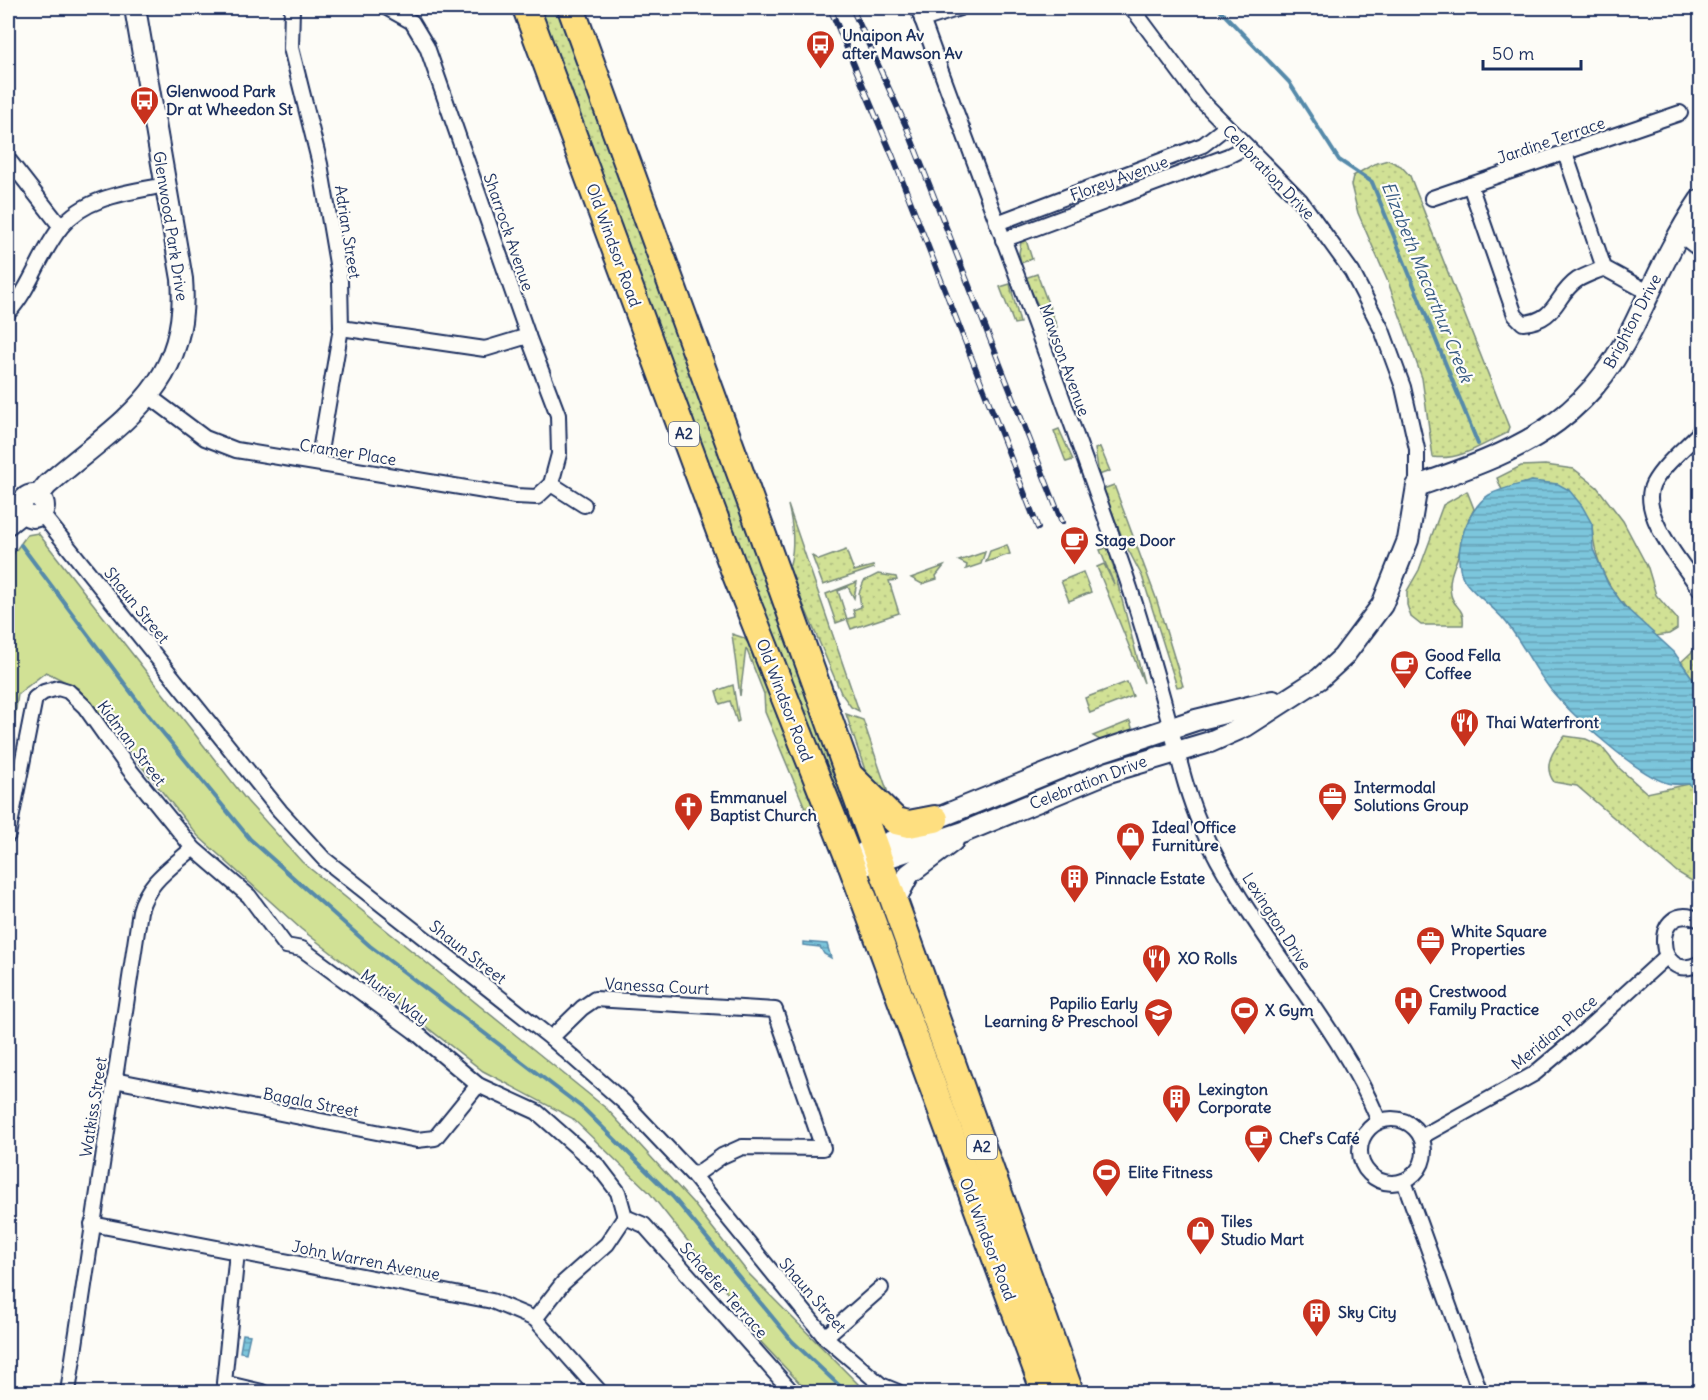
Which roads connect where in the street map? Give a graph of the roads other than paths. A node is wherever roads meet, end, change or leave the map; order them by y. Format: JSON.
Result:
{"nodes":[{"id":1,"x":135,"y":8,"type":"edge"},
{"id":2,"x":292,"y":8,"type":"edge"},
{"id":3,"x":387,"y":8,"type":"edge"},
{"id":4,"x":526,"y":8,"type":"edge"},
{"id":5,"x":571,"y":8,"type":"edge"},
{"id":6,"x":960,"y":8,"type":"edge"},
{"id":7,"x":1132,"y":8,"type":"edge"},
{"id":8,"x":920,"y":14,"type":"edge"},
{"id":9,"x":1680,"y":113,"type":"dead end"},
{"id":10,"x":1226,"y":127,"type":"junction"},
{"id":11,"x":1246,"y":147,"type":"junction"},
{"id":12,"x":1565,"y":153,"type":"junction"},
{"id":13,"x":8,"y":159,"type":"edge"},
{"id":14,"x":1470,"y":185,"type":"junction"},
{"id":15,"x":166,"y":186,"type":"junction"},
{"id":16,"x":1432,"y":198,"type":"dead end"},
{"id":17,"x":1701,"y":200,"type":"edge"},
{"id":18,"x":997,"y":223,"type":"junction"},
{"id":19,"x":61,"y":227,"type":"junction"},
{"id":20,"x":1678,"y":233,"type":"junction"},
{"id":21,"x":1003,"y":240,"type":"junction"},
{"id":22,"x":1701,"y":250,"type":"edge"},
{"id":23,"x":1604,"y":268,"type":"junction"},
{"id":24,"x":1648,"y":292,"type":"junction"},
{"id":25,"x":8,"y":313,"type":"edge"},
{"id":26,"x":341,"y":328,"type":"junction"},
{"id":27,"x":528,"y":336,"type":"junction"},
{"id":28,"x":149,"y":396,"type":"junction"},
{"id":29,"x":1701,"y":432,"type":"edge"},
{"id":30,"x":318,"y":464,"type":"junction"},
{"id":31,"x":551,"y":484,"type":"junction"},
{"id":32,"x":1417,"y":486,"type":"junction"},
{"id":33,"x":584,"y":506,"type":"dead end"},
{"id":34,"x":34,"y":507,"type":"junction"},
{"id":35,"x":8,"y":524,"type":"edge"},
{"id":36,"x":1701,"y":590,"type":"edge"},
{"id":37,"x":1293,"y":696,"type":"junction"},
{"id":38,"x":1170,"y":728,"type":"junction"},
{"id":39,"x":1176,"y":752,"type":"junction"},
{"id":40,"x":848,"y":774,"type":"junction"},
{"id":41,"x":934,"y":819,"type":"junction"},
{"id":42,"x":964,"y":832,"type":"junction"},
{"id":43,"x":8,"y":835,"type":"edge"},
{"id":44,"x":193,"y":848,"type":"junction"},
{"id":45,"x":877,"y":854,"type":"junction"},
{"id":46,"x":850,"y":864,"type":"junction"},
{"id":47,"x":895,"y":901,"type":"junction"},
{"id":48,"x":1701,"y":920,"type":"edge"},
{"id":49,"x":286,"y":946,"type":"joint"},
{"id":50,"x":1667,"y":956,"type":"junction"},
{"id":51,"x":1701,"y":963,"type":"edge"},
{"id":52,"x":551,"y":1038,"type":"junction"},
{"id":53,"x":114,"y":1080,"type":"junction"},
{"id":54,"x":478,"y":1085,"type":"junction"},
{"id":55,"x":1379,"y":1121,"type":"junction"},
{"id":56,"x":1421,"y":1137,"type":"junction"},
{"id":57,"x":694,"y":1176,"type":"junction"},
{"id":58,"x":1404,"y":1181,"type":"junction"},
{"id":59,"x":625,"y":1217,"type":"junction"},
{"id":60,"x":92,"y":1224,"type":"junction"},
{"id":61,"x":237,"y":1252,"type":"junction"},
{"id":62,"x":881,"y":1288,"type":"dead end"},
{"id":63,"x":535,"y":1319,"type":"junction"},
{"id":64,"x":825,"y":1337,"type":"junction"},
{"id":65,"x":68,"y":1392,"type":"edge"},
{"id":66,"x":262,"y":1392,"type":"edge"},
{"id":67,"x":600,"y":1392,"type":"edge"},
{"id":68,"x":792,"y":1392,"type":"edge"},
{"id":69,"x":898,"y":1392,"type":"edge"},
{"id":70,"x":1045,"y":1392,"type":"edge"},
{"id":71,"x":1070,"y":1392,"type":"edge"},
{"id":72,"x":1480,"y":1392,"type":"edge"}],
"edges":[{"from":1,"to":15,"type":"street","name":"Glenwood Park Drive"},
{"from":2,"to":26,"type":"street","name":"Adrian Street"},
{"from":3,"to":27,"type":"street","name":"Sharrock Avenue"},
{"from":4,"to":46,"type":"highway","name":"Old Windsor Road","number":"A2"},
{"from":5,"to":40,"type":"highway","name":"Old Windsor Road","number":"A2"},
{"from":6,"to":8,"type":"street"},
{"from":7,"to":10,"type":"street","name":"Celebration Drive"},
{"from":8,"to":18,"type":"street","name":"Mawson Avenue"},
{"from":9,"to":12,"type":"street","name":"Jardine Terrace"},
{"from":10,"to":11,"type":"street","name":"Celebration Drive"},
{"from":10,"to":18,"type":"street","name":"Florey Avenue"},
{"from":11,"to":21,"type":"street","name":"Florey Avenue"},
{"from":11,"to":32,"type":"street","name":"Celebration Drive"},
{"from":12,"to":14,"type":"street","name":"Jardine Terrace"},
{"from":12,"to":23,"type":"street"},
{"from":13,"to":19,"type":"street"},
{"from":14,"to":16,"type":"street","name":"Jardine Terrace"},
{"from":14,"to":23,"type":"street"},
{"from":15,"to":19,"type":"street"},
{"from":15,"to":28,"type":"street","name":"Glenwood Park Drive"},
{"from":17,"to":20,"type":"street","name":"Brighton Drive"},
{"from":18,"to":21,"type":"street","name":"Mawson Avenue"},
{"from":19,"to":25,"type":"street"},
{"from":20,"to":22,"type":"street"},
{"from":20,"to":24,"type":"street","name":"Brighton Drive"},
{"from":21,"to":38,"type":"street","name":"Mawson Avenue"},
{"from":23,"to":24,"type":"street"},
{"from":24,"to":32,"type":"street","name":"Brighton Drive"},
{"from":26,"to":27,"type":"street"},
{"from":26,"to":30,"type":"street","name":"Adrian Street"},
{"from":27,"to":31,"type":"street","name":"Sharrock Avenue"},
{"from":28,"to":30,"type":"street","name":"Cramer Place"},
{"from":28,"to":34,"type":"street","name":"Glenwood Park Drive"},
{"from":29,"to":36,"type":"street"},
{"from":30,"to":31,"type":"street","name":"Cramer Place"},
{"from":31,"to":33,"type":"street"},
{"from":32,"to":37,"type":"street","name":"Celebration Drive"},
{"from":34,"to":35,"type":"street","name":"Glenwood Park Drive"},
{"from":34,"to":52,"type":"street","name":"Shaun Street"},
{"from":37,"to":38,"type":"street","name":"Celebration Drive"},
{"from":37,"to":39,"type":"street","name":"Celebration Drive"},
{"from":38,"to":39,"type":"street","name":"Lexington Drive"},
{"from":38,"to":41,"type":"street","name":"Celebration Drive"},
{"from":39,"to":42,"type":"street","name":"Celebration Drive"},
{"from":39,"to":55,"type":"street","name":"Lexington Drive"},
{"from":40,"to":41,"type":"highway"},
{"from":40,"to":45,"type":"highway","name":"Old Windsor Road","number":"A2"},
{"from":41,"to":45,"type":"street","name":"Celebration Drive"},
{"from":42,"to":45,"type":"street","name":"Celebration Drive"},
{"from":42,"to":47,"type":"street"},
{"from":43,"to":44,"type":"street","name":"Kidman Street"},
{"from":44,"to":49,"type":"street","name":"Kidman Street"},
{"from":44,"to":53,"type":"street","name":"Watkiss Street"},
{"from":45,"to":46,"type":"street"},
{"from":45,"to":47,"type":"highway","name":"Old Windsor Road","number":"A2"},
{"from":46,"to":70,"type":"highway","name":"Old Windsor Road","number":"A2"},
{"from":47,"to":71,"type":"highway","name":"Old Windsor Road","number":"A2"},
{"from":48,"to":50,"type":"street"},
{"from":49,"to":54,"type":"street","name":"Muriel Way"},
{"from":50,"to":51,"type":"street"},
{"from":50,"to":56,"type":"street","name":"Meridian Place"},
{"from":52,"to":57,"type":"street","name":"Shaun Street"},
{"from":52,"to":57,"type":"street","name":"Vanessa Court"},
{"from":53,"to":54,"type":"street","name":"Bagala Street"},
{"from":53,"to":60,"type":"street","name":"Watkiss Street"},
{"from":54,"to":59,"type":"street","name":"Muriel Way"},
{"from":55,"to":56,"type":"street"},
{"from":55,"to":58,"type":"street"},
{"from":56,"to":58,"type":"street"},
{"from":57,"to":64,"type":"street","name":"Shaun Street"},
{"from":58,"to":72,"type":"street"},
{"from":59,"to":63,"type":"street"},
{"from":59,"to":68,"type":"street","name":"Schaefer Terrace"},
{"from":60,"to":61,"type":"street","name":"John Warren Avenue"},
{"from":60,"to":65,"type":"street","name":"Watkiss Street"},
{"from":61,"to":63,"type":"street","name":"John Warren Avenue"},
{"from":61,"to":66,"type":"street"},
{"from":62,"to":64,"type":"street"},
{"from":63,"to":67,"type":"street","name":"John Warren Avenue"},
{"from":64,"to":69,"type":"street","name":"Shaun Street"}]}
